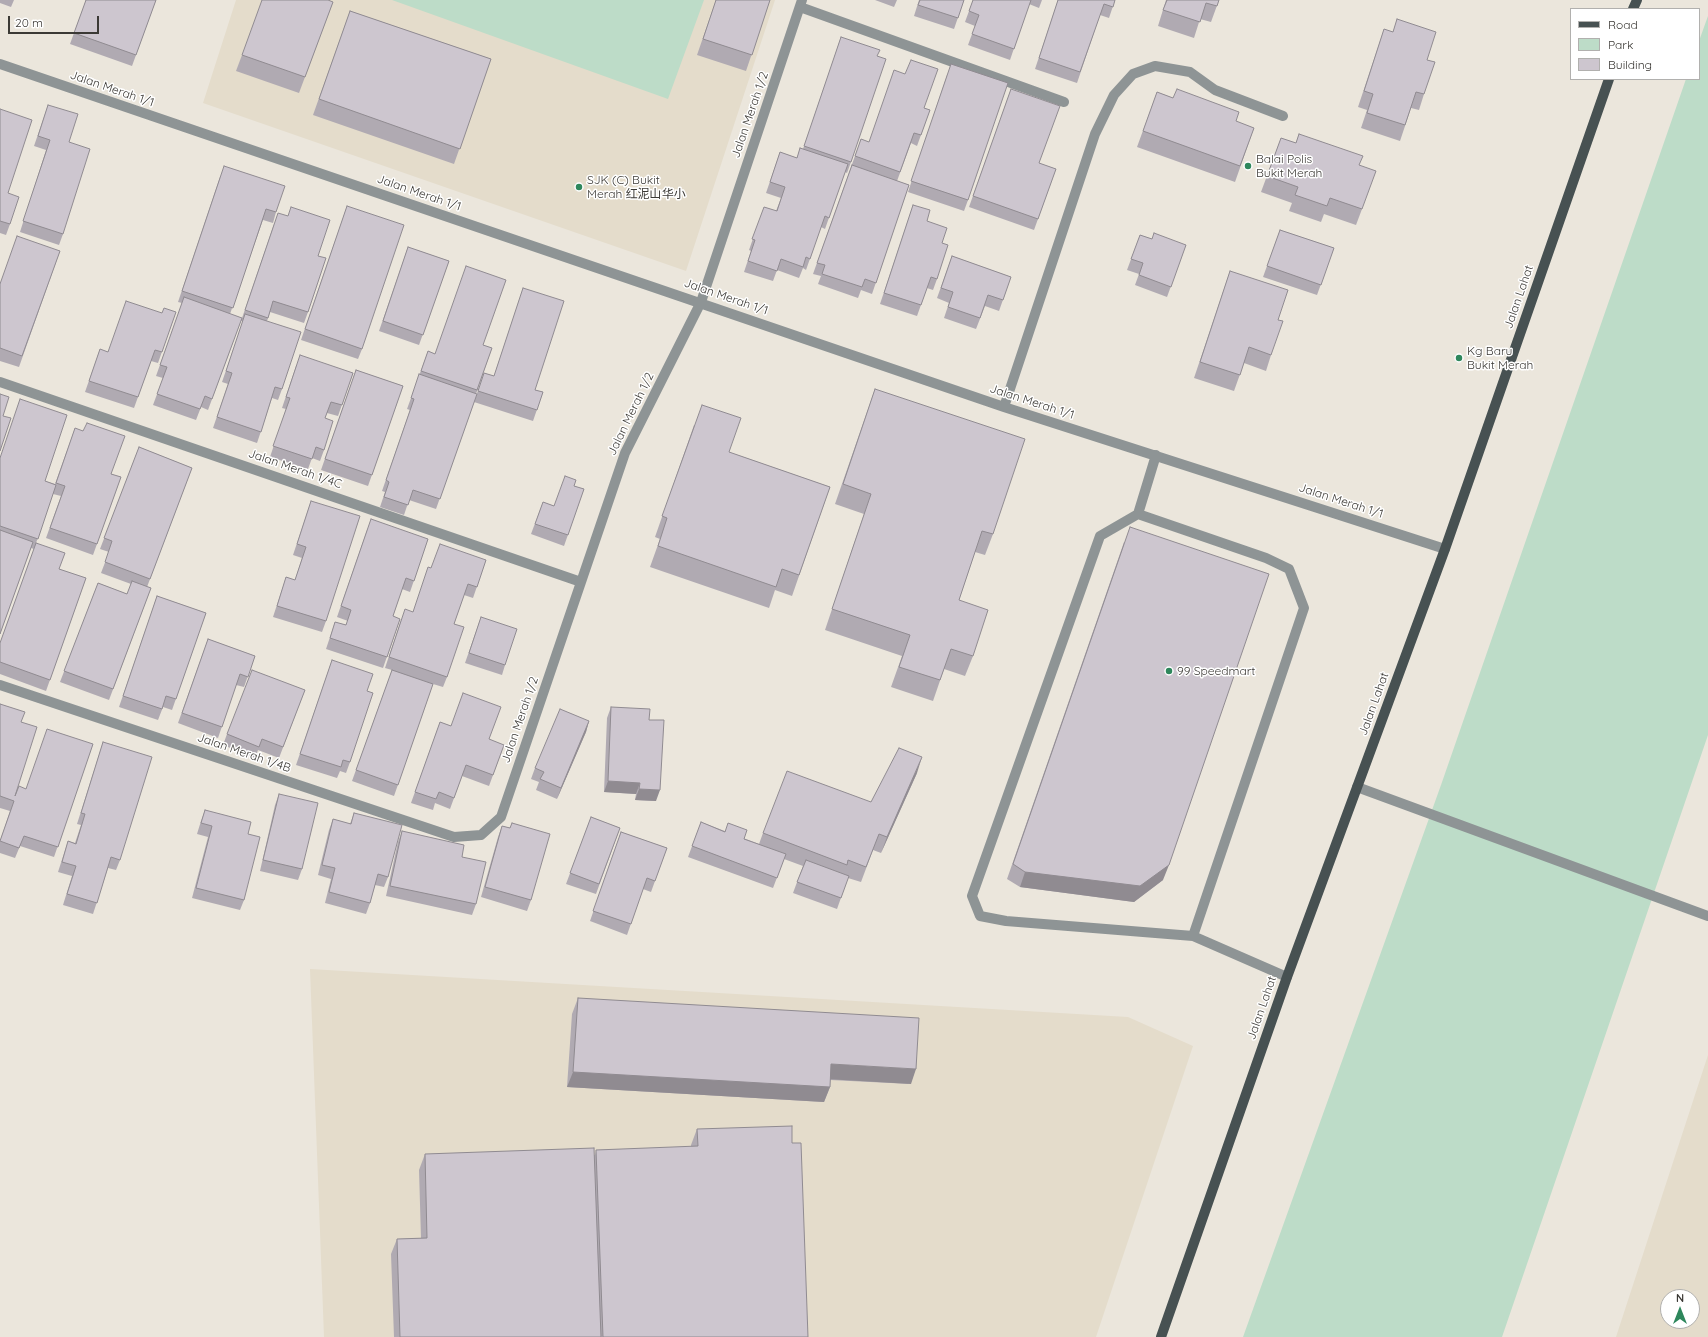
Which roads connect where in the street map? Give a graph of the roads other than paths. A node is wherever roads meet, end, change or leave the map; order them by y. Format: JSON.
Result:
{"nodes":[{"id":1,"x":801,"y":4,"type":"edge"},
{"id":2,"x":0,"y":64,"type":"edge"},
{"id":3,"x":1609,"y":80,"type":"edge"},
{"id":4,"x":1064,"y":102,"type":"dead end"},
{"id":5,"x":1283,"y":116,"type":"dead end"},
{"id":6,"x":701,"y":302,"type":"junction"},
{"id":7,"x":0,"y":382,"type":"edge"},
{"id":8,"x":1004,"y":407,"type":"junction"},
{"id":9,"x":1156,"y":455,"type":"junction"},
{"id":10,"x":1138,"y":514,"type":"junction"},
{"id":11,"x":1445,"y":549,"type":"junction"},
{"id":12,"x":581,"y":582,"type":"junction"},
{"id":13,"x":0,"y":685,"type":"edge"},
{"id":14,"x":1357,"y":787,"type":"junction"},
{"id":15,"x":481,"y":835,"type":"joint"},
{"id":16,"x":1708,"y":916,"type":"edge"},
{"id":17,"x":1193,"y":936,"type":"junction"},
{"id":18,"x":1287,"y":977,"type":"junction"},
{"id":19,"x":1161,"y":1337,"type":"edge"}],
"edges":[{"from":1,"to":4,"type":"street"},
{"from":1,"to":6,"type":"street","name":"Jalan Merah 1/2"},
{"from":2,"to":6,"type":"street","name":"Jalan Merah 1/1"},
{"from":3,"to":11,"type":"main road","name":"Jalan Lahat"},
{"from":5,"to":8,"type":"street"},
{"from":6,"to":8,"type":"street","name":"Jalan Merah 1/1"},
{"from":6,"to":12,"type":"street","name":"Jalan Merah 1/2"},
{"from":7,"to":12,"type":"street","name":"Jalan Merah 1/4C"},
{"from":8,"to":9,"type":"street","name":"Jalan Merah 1/1"},
{"from":9,"to":10,"type":"street"},
{"from":9,"to":11,"type":"street","name":"Jalan Merah 1/1"},
{"from":10,"to":17,"type":"street"},
{"from":10,"to":17,"type":"street"},
{"from":11,"to":14,"type":"main road","name":"Jalan Lahat"},
{"from":12,"to":15,"type":"street","name":"Jalan Merah 1/2"},
{"from":13,"to":15,"type":"street","name":"Jalan Merah 1/4B"},
{"from":14,"to":16,"type":"street"},
{"from":14,"to":18,"type":"main road","name":"Jalan Lahat"},
{"from":17,"to":18,"type":"street"},
{"from":18,"to":19,"type":"main road","name":"Jalan Lahat"}]}
